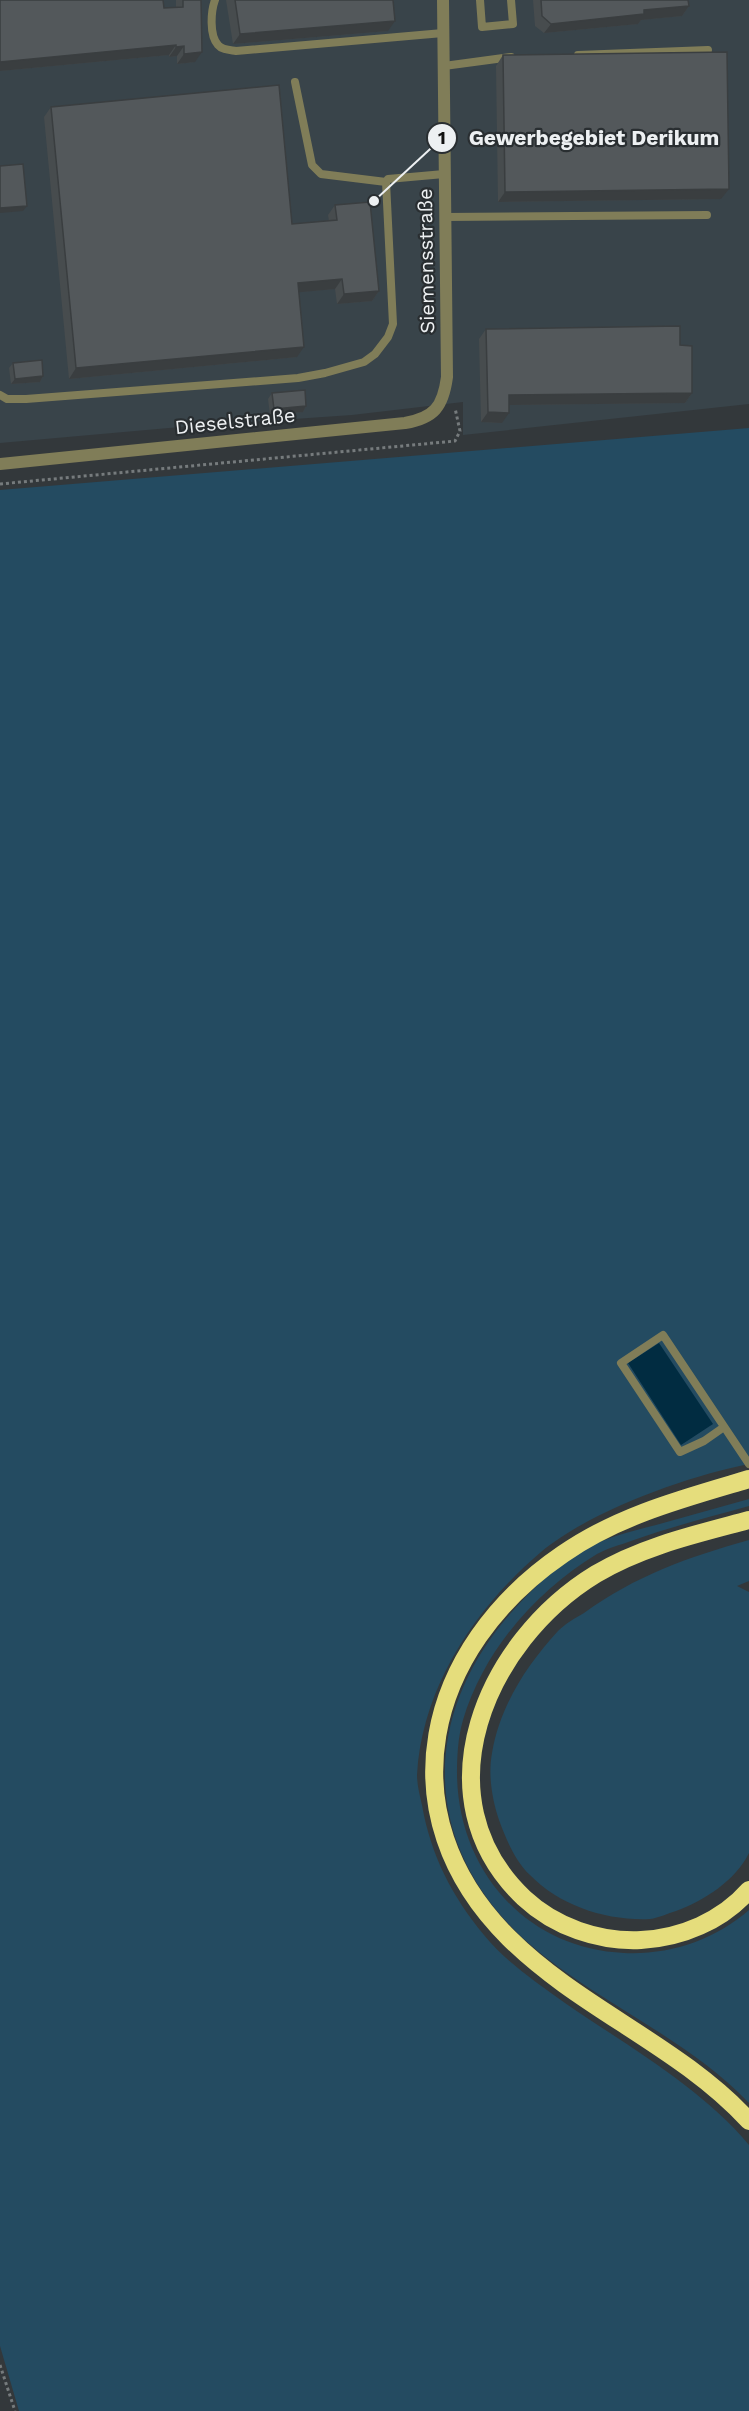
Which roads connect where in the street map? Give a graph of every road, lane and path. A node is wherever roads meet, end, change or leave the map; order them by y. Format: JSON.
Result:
{"nodes":[{"id":1,"x":214,"y":0,"type":"edge"},
{"id":2,"x":443,"y":0,"type":"edge"},
{"id":3,"x":480,"y":0,"type":"edge"},
{"id":4,"x":511,"y":0,"type":"edge"},
{"id":5,"x":443,"y":33,"type":"junction"},
{"id":6,"x":708,"y":50,"type":"edge"},
{"id":7,"x":567,"y":55,"type":"edge"},
{"id":8,"x":520,"y":57,"type":"edge"},
{"id":9,"x":444,"y":66,"type":"junction"},
{"id":10,"x":295,"y":82,"type":"dead end"},
{"id":11,"x":444,"y":174,"type":"junction"},
{"id":12,"x":386,"y":182,"type":"junction"},
{"id":13,"x":707,"y":215,"type":"dead end"},
{"id":14,"x":445,"y":217,"type":"junction"},
{"id":15,"x":447,"y":377,"type":"junction"},
{"id":16,"x":0,"y":395,"type":"edge"},
{"id":17,"x":0,"y":464,"type":"edge"},
{"id":18,"x":0,"y":484,"type":"edge"},
{"id":19,"x":724,"y":1427,"type":"junction"},
{"id":20,"x":749,"y":1464,"type":"edge"},
{"id":21,"x":749,"y":1479,"type":"edge"},
{"id":22,"x":749,"y":1520,"type":"edge"},
{"id":23,"x":749,"y":1890,"type":"edge"},
{"id":24,"x":749,"y":2121,"type":"edge"},
{"id":25,"x":0,"y":2365,"type":"edge"},
{"id":26,"x":15,"y":2411,"type":"edge"}],
"edges":[{"from":1,"to":5,"type":"lane"},
{"from":2,"to":5,"type":"street","name":"Siemensstraße"},
{"from":3,"to":4,"type":"lane"},
{"from":5,"to":9,"type":"street","name":"Siemensstraße"},
{"from":6,"to":7,"type":"lane"},
{"from":8,"to":9,"type":"lane"},
{"from":9,"to":11,"type":"street","name":"Siemensstraße"},
{"from":10,"to":12,"type":"lane"},
{"from":11,"to":12,"type":"lane"},
{"from":11,"to":14,"type":"street","name":"Siemensstraße"},
{"from":12,"to":16,"type":"lane"},
{"from":13,"to":14,"type":"lane"},
{"from":14,"to":15,"type":"street","name":"Siemensstraße"},
{"from":15,"to":17,"type":"street","name":"Dieselstraße"},
{"from":15,"to":18,"type":"path"},
{"from":19,"to":19,"type":"lane"},
{"from":19,"to":20,"type":"lane"},
{"from":21,"to":24,"type":"highway"},
{"from":22,"to":23,"type":"highway"},
{"from":25,"to":26,"type":"path"}]}
